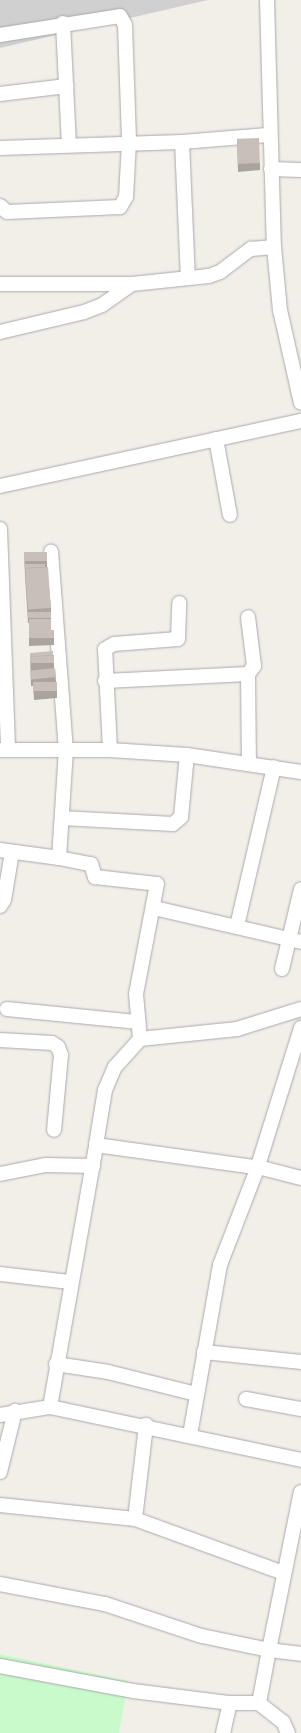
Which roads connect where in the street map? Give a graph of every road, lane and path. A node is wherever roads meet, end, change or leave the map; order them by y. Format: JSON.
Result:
{"nodes":[{"id":1,"x":267,"y":0,"type":"edge"},
{"id":2,"x":63,"y":23,"type":"junction"},
{"id":3,"x":0,"y":34,"type":"edge"},
{"id":4,"x":67,"y":86,"type":"junction"},
{"id":5,"x":0,"y":94,"type":"edge"},
{"id":6,"x":268,"y":135,"type":"junction"},
{"id":7,"x":129,"y":142,"type":"junction"},
{"id":8,"x":182,"y":142,"type":"junction"},
{"id":9,"x":69,"y":144,"type":"junction"},
{"id":10,"x":0,"y":148,"type":"edge"},
{"id":11,"x":271,"y":170,"type":"junction"},
{"id":12,"x":301,"y":170,"type":"edge"},
{"id":13,"x":0,"y":206,"type":"edge"},
{"id":14,"x":274,"y":247,"type":"junction"},
{"id":15,"x":188,"y":278,"type":"junction"},
{"id":16,"x":0,"y":284,"type":"edge"},
{"id":17,"x":132,"y":284,"type":"junction"},
{"id":18,"x":0,"y":332,"type":"edge"},
{"id":19,"x":301,"y":403,"type":"edge"},
{"id":20,"x":301,"y":421,"type":"edge"},
{"id":21,"x":216,"y":439,"type":"junction"},
{"id":22,"x":0,"y":486,"type":"edge"},
{"id":23,"x":230,"y":515,"type":"dead end"},
{"id":24,"x":0,"y":529,"type":"edge"},
{"id":25,"x":51,"y":552,"type":"dead end"},
{"id":26,"x":179,"y":603,"type":"dead end"},
{"id":27,"x":248,"y":617,"type":"dead end"},
{"id":28,"x":3,"y":658,"type":"edge"},
{"id":29,"x":248,"y":674,"type":"junction"},
{"id":30,"x":105,"y":681,"type":"junction"},
{"id":31,"x":4,"y":750,"type":"edge"},
{"id":32,"x":110,"y":750,"type":"junction"},
{"id":33,"x":66,"y":751,"type":"junction"},
{"id":34,"x":187,"y":755,"type":"junction"},
{"id":35,"x":249,"y":764,"type":"junction"},
{"id":36,"x":274,"y":767,"type":"junction"},
{"id":37,"x":301,"y":772,"type":"edge"},
{"id":38,"x":62,"y":818,"type":"junction"},
{"id":39,"x":6,"y":851,"type":"edge"},
{"id":40,"x":58,"y":858,"type":"junction"},
{"id":41,"x":301,"y":889,"type":"edge"},
{"id":42,"x":0,"y":906,"type":"edge"},
{"id":43,"x":154,"y":908,"type":"junction"},
{"id":44,"x":237,"y":926,"type":"junction"},
{"id":45,"x":296,"y":941,"type":"edge"},
{"id":46,"x":282,"y":969,"type":"dead end"},
{"id":47,"x":7,"y":1009,"type":"dead end"},
{"id":48,"x":301,"y":1009,"type":"edge"},
{"id":49,"x":138,"y":1022,"type":"junction"},
{"id":50,"x":301,"y":1028,"type":"edge"},
{"id":51,"x":0,"y":1040,"type":"edge"},
{"id":52,"x":140,"y":1040,"type":"junction"},
{"id":53,"x":54,"y":1130,"type":"dead end"},
{"id":54,"x":96,"y":1145,"type":"junction"},
{"id":55,"x":93,"y":1166,"type":"junction"},
{"id":56,"x":257,"y":1169,"type":"junction"},
{"id":57,"x":0,"y":1174,"type":"edge"},
{"id":58,"x":301,"y":1178,"type":"edge"},
{"id":59,"x":0,"y":1274,"type":"edge"},
{"id":60,"x":70,"y":1282,"type":"junction"},
{"id":61,"x":204,"y":1352,"type":"junction"},
{"id":62,"x":301,"y":1362,"type":"edge"},
{"id":63,"x":56,"y":1364,"type":"junction"},
{"id":64,"x":196,"y":1394,"type":"junction"},
{"id":65,"x":246,"y":1399,"type":"dead end"},
{"id":66,"x":50,"y":1407,"type":"junction"},
{"id":67,"x":301,"y":1409,"type":"edge"},
{"id":68,"x":15,"y":1412,"type":"junction"},
{"id":69,"x":0,"y":1415,"type":"edge"},
{"id":70,"x":146,"y":1425,"type":"junction"},
{"id":71,"x":190,"y":1435,"type":"junction"},
{"id":72,"x":301,"y":1460,"type":"edge"},
{"id":73,"x":0,"y":1472,"type":"edge"},
{"id":74,"x":301,"y":1492,"type":"edge"},
{"id":75,"x":301,"y":1496,"type":"edge"},
{"id":76,"x":0,"y":1505,"type":"edge"},
{"id":77,"x":135,"y":1519,"type":"junction"},
{"id":78,"x":283,"y":1573,"type":"junction"},
{"id":79,"x":0,"y":1584,"type":"edge"},
{"id":80,"x":269,"y":1650,"type":"junction"},
{"id":81,"x":301,"y":1654,"type":"edge"},
{"id":82,"x":0,"y":1666,"type":"edge"},
{"id":83,"x":230,"y":1703,"type":"junction"},
{"id":84,"x":259,"y":1703,"type":"junction"},
{"id":85,"x":224,"y":1733,"type":"edge"},
{"id":86,"x":288,"y":1733,"type":"edge"}],
"edges":[{"from":1,"to":6,"type":"street"},
{"from":2,"to":3,"type":"street"},
{"from":2,"to":4,"type":"street"},
{"from":2,"to":7,"type":"street"},
{"from":4,"to":5,"type":"street"},
{"from":4,"to":9,"type":"street"},
{"from":6,"to":8,"type":"street"},
{"from":6,"to":11,"type":"street"},
{"from":7,"to":8,"type":"street"},
{"from":7,"to":9,"type":"street"},
{"from":7,"to":13,"type":"street"},
{"from":8,"to":15,"type":"street"},
{"from":9,"to":10,"type":"street"},
{"from":11,"to":12,"type":"street"},
{"from":11,"to":14,"type":"street"},
{"from":14,"to":15,"type":"street"},
{"from":14,"to":19,"type":"street"},
{"from":15,"to":17,"type":"street"},
{"from":16,"to":17,"type":"street"},
{"from":17,"to":18,"type":"street"},
{"from":20,"to":21,"type":"street"},
{"from":21,"to":22,"type":"street"},
{"from":21,"to":23,"type":"street"},
{"from":24,"to":28,"type":"street"},
{"from":25,"to":33,"type":"street"},
{"from":26,"to":30,"type":"street"},
{"from":27,"to":29,"type":"street"},
{"from":28,"to":31,"type":"street"},
{"from":29,"to":30,"type":"street"},
{"from":29,"to":35,"type":"street"},
{"from":30,"to":32,"type":"street"},
{"from":31,"to":33,"type":"street"},
{"from":32,"to":33,"type":"street"},
{"from":32,"to":34,"type":"street"},
{"from":33,"to":38,"type":"street"},
{"from":34,"to":35,"type":"street"},
{"from":34,"to":38,"type":"street"},
{"from":35,"to":36,"type":"street"},
{"from":36,"to":37,"type":"street"},
{"from":36,"to":44,"type":"street"},
{"from":38,"to":40,"type":"street"},
{"from":39,"to":40,"type":"street"},
{"from":39,"to":42,"type":"street"},
{"from":40,"to":43,"type":"street"},
{"from":41,"to":45,"type":"street"},
{"from":43,"to":44,"type":"street"},
{"from":43,"to":49,"type":"street"},
{"from":44,"to":45,"type":"street"},
{"from":45,"to":46,"type":"street"},
{"from":47,"to":49,"type":"street"},
{"from":48,"to":52,"type":"street"},
{"from":49,"to":52,"type":"street"},
{"from":50,"to":56,"type":"street"},
{"from":51,"to":53,"type":"street"},
{"from":52,"to":54,"type":"street"},
{"from":54,"to":55,"type":"street"},
{"from":54,"to":56,"type":"street"},
{"from":55,"to":57,"type":"street"},
{"from":55,"to":60,"type":"street"},
{"from":56,"to":58,"type":"street"},
{"from":56,"to":61,"type":"street"},
{"from":59,"to":60,"type":"street"},
{"from":60,"to":63,"type":"street"},
{"from":61,"to":62,"type":"street"},
{"from":61,"to":64,"type":"street"},
{"from":63,"to":64,"type":"street"},
{"from":63,"to":66,"type":"street"},
{"from":64,"to":71,"type":"street"},
{"from":65,"to":67,"type":"street"},
{"from":66,"to":68,"type":"street"},
{"from":66,"to":70,"type":"street"},
{"from":68,"to":69,"type":"street"},
{"from":68,"to":73,"type":"street"},
{"from":70,"to":71,"type":"street"},
{"from":70,"to":77,"type":"street"},
{"from":71,"to":72,"type":"street"},
{"from":74,"to":75,"type":"street"},
{"from":75,"to":78,"type":"street"},
{"from":76,"to":77,"type":"street"},
{"from":77,"to":78,"type":"street"},
{"from":78,"to":80,"type":"street"},
{"from":79,"to":80,"type":"street"},
{"from":80,"to":81,"type":"street"},
{"from":80,"to":84,"type":"street"},
{"from":82,"to":83,"type":"street"},
{"from":83,"to":84,"type":"street"},
{"from":83,"to":85,"type":"street"},
{"from":84,"to":86,"type":"street"}]}
